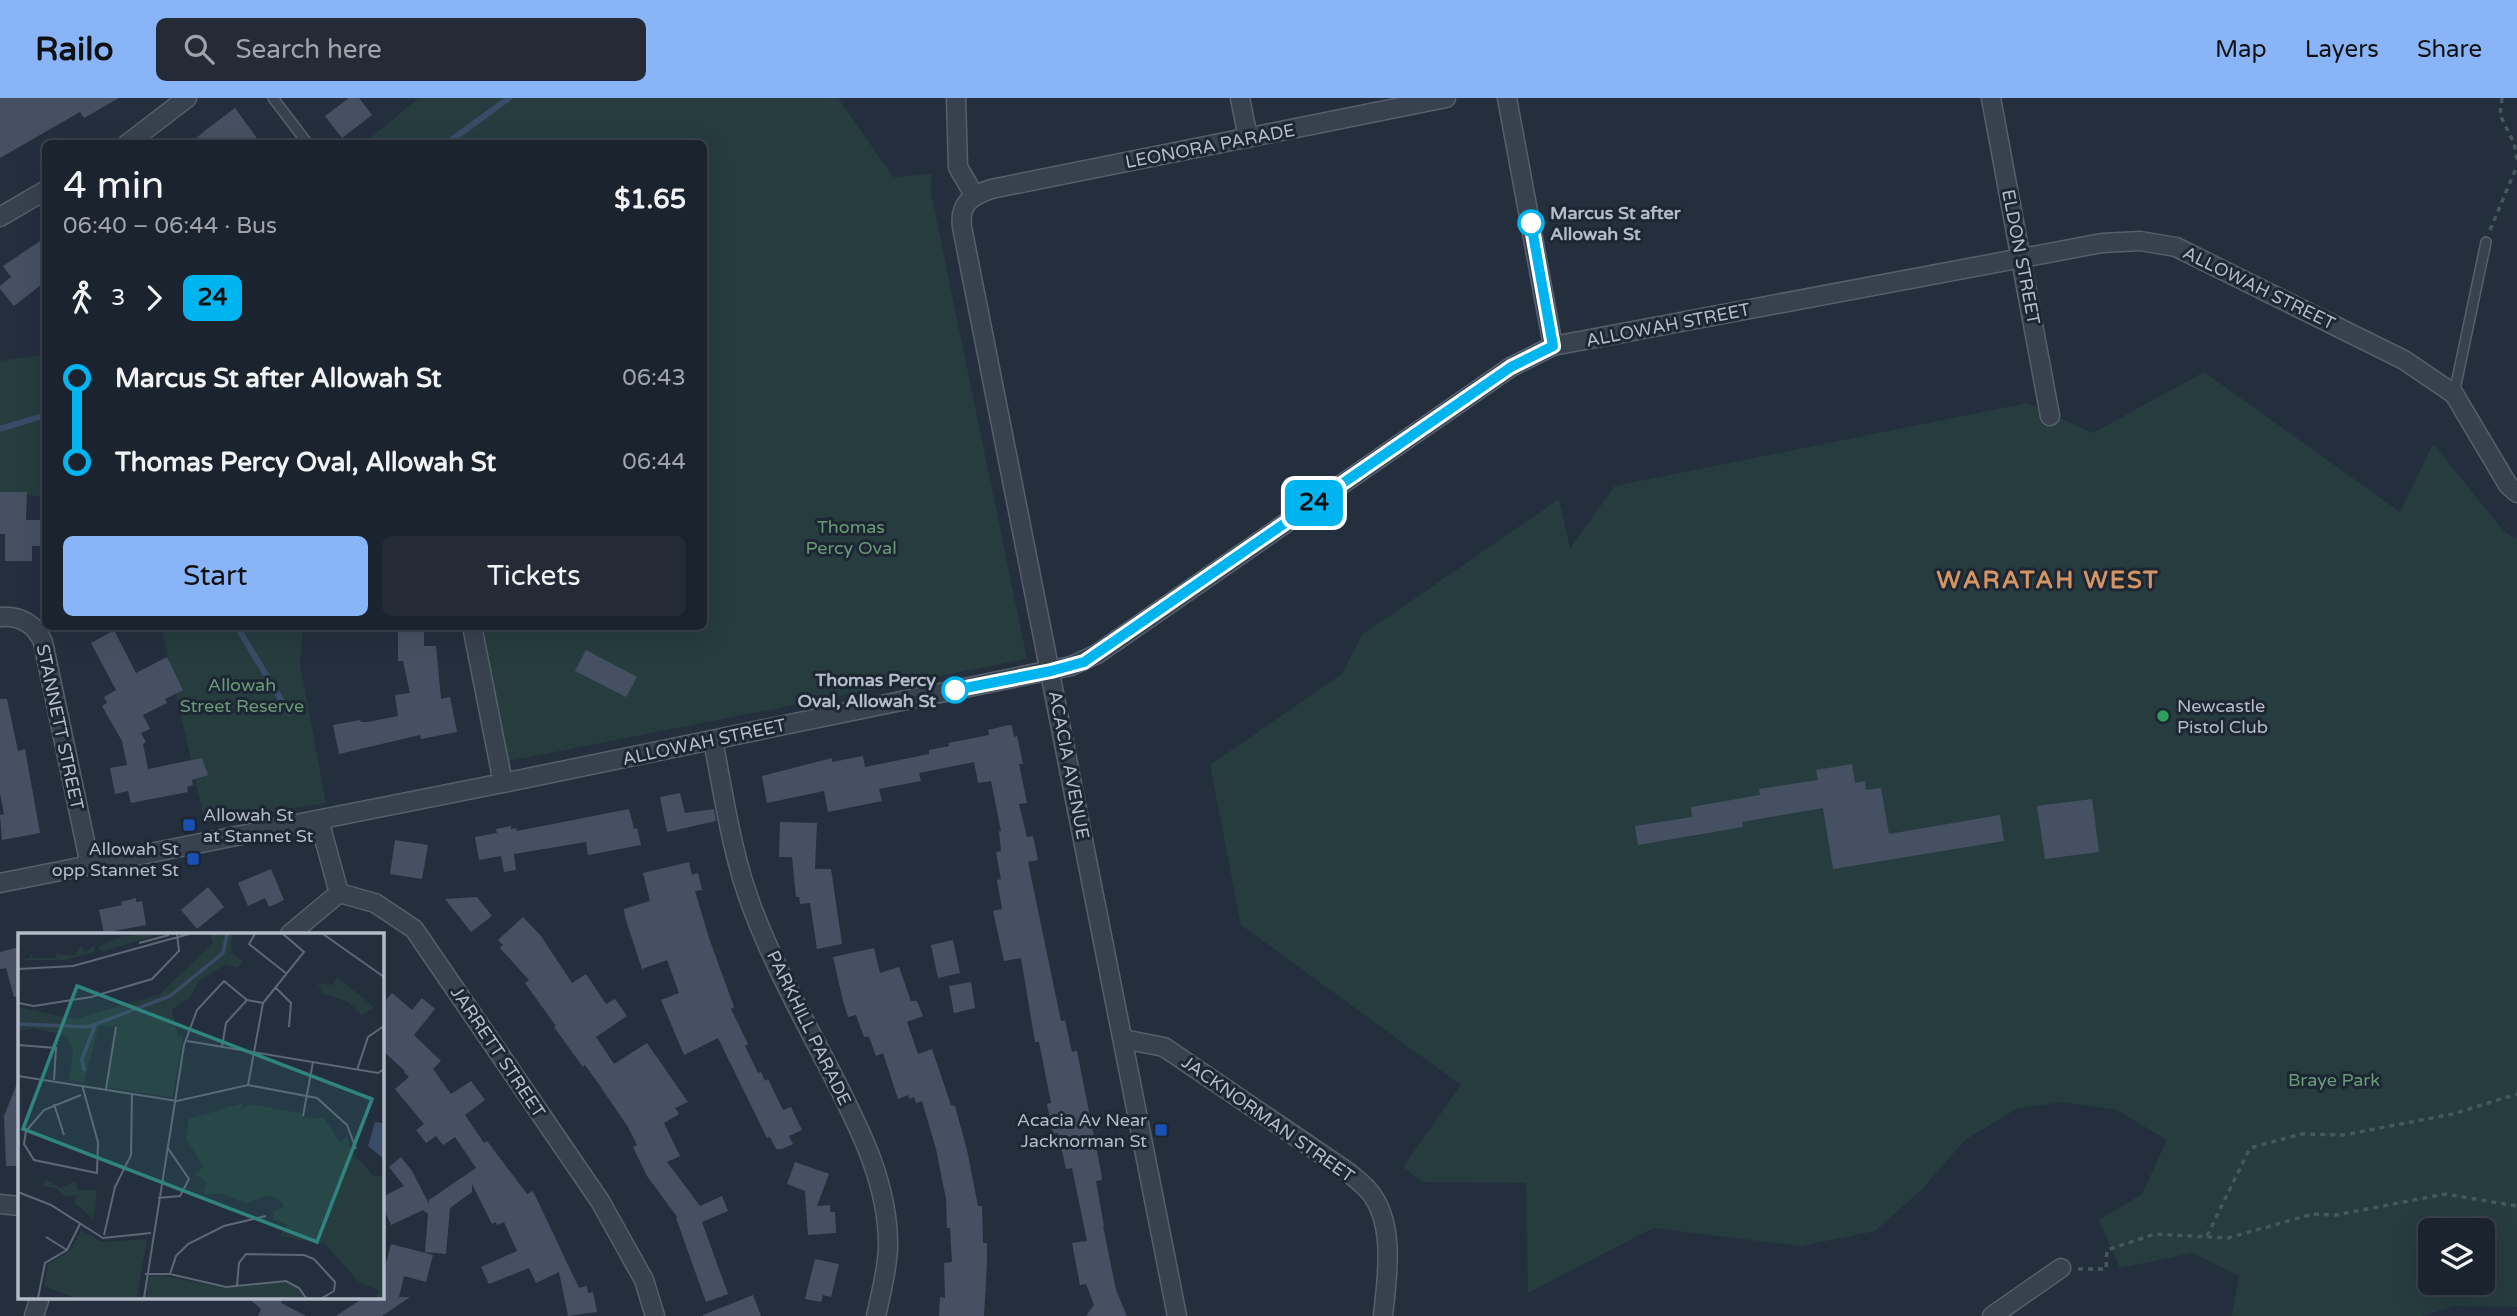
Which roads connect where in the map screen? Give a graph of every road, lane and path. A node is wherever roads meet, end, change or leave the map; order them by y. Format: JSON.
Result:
{"nodes":[{"id":1,"x":187,"y":98,"type":"edge"},
{"id":2,"x":273,"y":98,"type":"edge"},
{"id":3,"x":956,"y":98,"type":"edge"},
{"id":4,"x":1240,"y":98,"type":"edge"},
{"id":5,"x":1446,"y":98,"type":"edge"},
{"id":6,"x":1507,"y":98,"type":"edge"},
{"id":7,"x":1991,"y":98,"type":"edge"},
{"id":8,"x":2502,"y":98,"type":"edge"},
{"id":9,"x":1248,"y":138,"type":"junction"},
{"id":10,"x":132,"y":140,"type":"edge"},
{"id":11,"x":304,"y":140,"type":"edge"},
{"id":12,"x":2517,"y":160,"type":"edge"},
{"id":13,"x":2517,"y":166,"type":"edge"},
{"id":14,"x":42,"y":192,"type":"edge"},
{"id":15,"x":974,"y":195,"type":"junction"},
{"id":16,"x":0,"y":217,"type":"edge"},
{"id":17,"x":2486,"y":242,"type":"joint"},
{"id":18,"x":2021,"y":258,"type":"junction"},
{"id":19,"x":1553,"y":346,"type":"junction"},
{"id":20,"x":2454,"y":394,"type":"junction"},
{"id":21,"x":2050,"y":416,"type":"dead end"},
{"id":22,"x":2517,"y":493,"type":"edge"},
{"id":23,"x":0,"y":617,"type":"edge"},
{"id":24,"x":473,"y":630,"type":"edge"},
{"id":25,"x":1051,"y":671,"type":"junction"},
{"id":26,"x":713,"y":740,"type":"junction"},
{"id":27,"x":503,"y":783,"type":"junction"},
{"id":28,"x":319,"y":820,"type":"junction"},
{"id":29,"x":90,"y":865,"type":"junction"},
{"id":30,"x":0,"y":883,"type":"edge"},
{"id":31,"x":339,"y":893,"type":"junction"},
{"id":32,"x":291,"y":933,"type":"edge"},
{"id":33,"x":1123,"y":1039,"type":"junction"},
{"id":34,"x":2517,"y":1094,"type":"edge"},
{"id":35,"x":0,"y":1204,"type":"edge"},
{"id":36,"x":18,"y":1206,"type":"edge"},
{"id":37,"x":2517,"y":1206,"type":"edge"},
{"id":38,"x":2207,"y":1237,"type":"junction"},
{"id":39,"x":2061,"y":1268,"type":"joint"},
{"id":40,"x":40,"y":1298,"type":"edge"},
{"id":41,"x":34,"y":1316,"type":"edge"},
{"id":42,"x":655,"y":1316,"type":"edge"},
{"id":43,"x":876,"y":1316,"type":"edge"},
{"id":44,"x":1177,"y":1316,"type":"edge"},
{"id":45,"x":1383,"y":1316,"type":"edge"},
{"id":46,"x":1992,"y":1316,"type":"edge"}],
"edges":[{"from":1,"to":10,"type":"street"},
{"from":2,"to":11,"type":"lane"},
{"from":3,"to":15,"type":"street"},
{"from":4,"to":9,"type":"street"},
{"from":5,"to":9,"type":"street","name":"LEONORA PARADE"},
{"from":6,"to":19,"type":"street"},
{"from":7,"to":18,"type":"street","name":"ELDON STREET"},
{"from":8,"to":12,"type":"path"},
{"from":9,"to":15,"type":"street","name":"LEONORA PARADE"},
{"from":13,"to":17,"type":"path"},
{"from":14,"to":16,"type":"street"},
{"from":15,"to":25,"type":"street","name":"ACACIA AVENUE"},
{"from":17,"to":20,"type":"lane"},
{"from":18,"to":19,"type":"street","name":"ALLOWAH STREET"},
{"from":18,"to":20,"type":"street","name":"ALLOWAH STREET"},
{"from":18,"to":21,"type":"street","name":"ELDON STREET"},
{"from":19,"to":25,"type":"street","name":"ALLOWAH STREET"},
{"from":20,"to":22,"type":"street","name":"ALLOWAH STREET"},
{"from":23,"to":29,"type":"street","name":"STANNETT STREET"},
{"from":24,"to":27,"type":"street"},
{"from":25,"to":26,"type":"street","name":"ALLOWAH STREET"},
{"from":25,"to":33,"type":"street","name":"ACACIA AVENUE"},
{"from":26,"to":27,"type":"street","name":"ALLOWAH STREET"},
{"from":26,"to":43,"type":"street","name":"PARKHILL PARADE"},
{"from":27,"to":28,"type":"street","name":"ALLOWAH STREET"},
{"from":28,"to":29,"type":"street","name":"ALLOWAH STREET"},
{"from":28,"to":31,"type":"street"},
{"from":29,"to":30,"type":"street","name":"ALLOWAH STREET"},
{"from":31,"to":32,"type":"street"},
{"from":31,"to":42,"type":"street","name":"JARRETT STREET"},
{"from":33,"to":44,"type":"street","name":"ACACIA AVENUE"},
{"from":33,"to":45,"type":"street","name":"JACKNORMAN STREET"},
{"from":34,"to":38,"type":"path"},
{"from":35,"to":36,"type":"street"},
{"from":37,"to":38,"type":"path"},
{"from":38,"to":39,"type":"path"},
{"from":39,"to":46,"type":"street"},
{"from":40,"to":41,"type":"street"}]}
